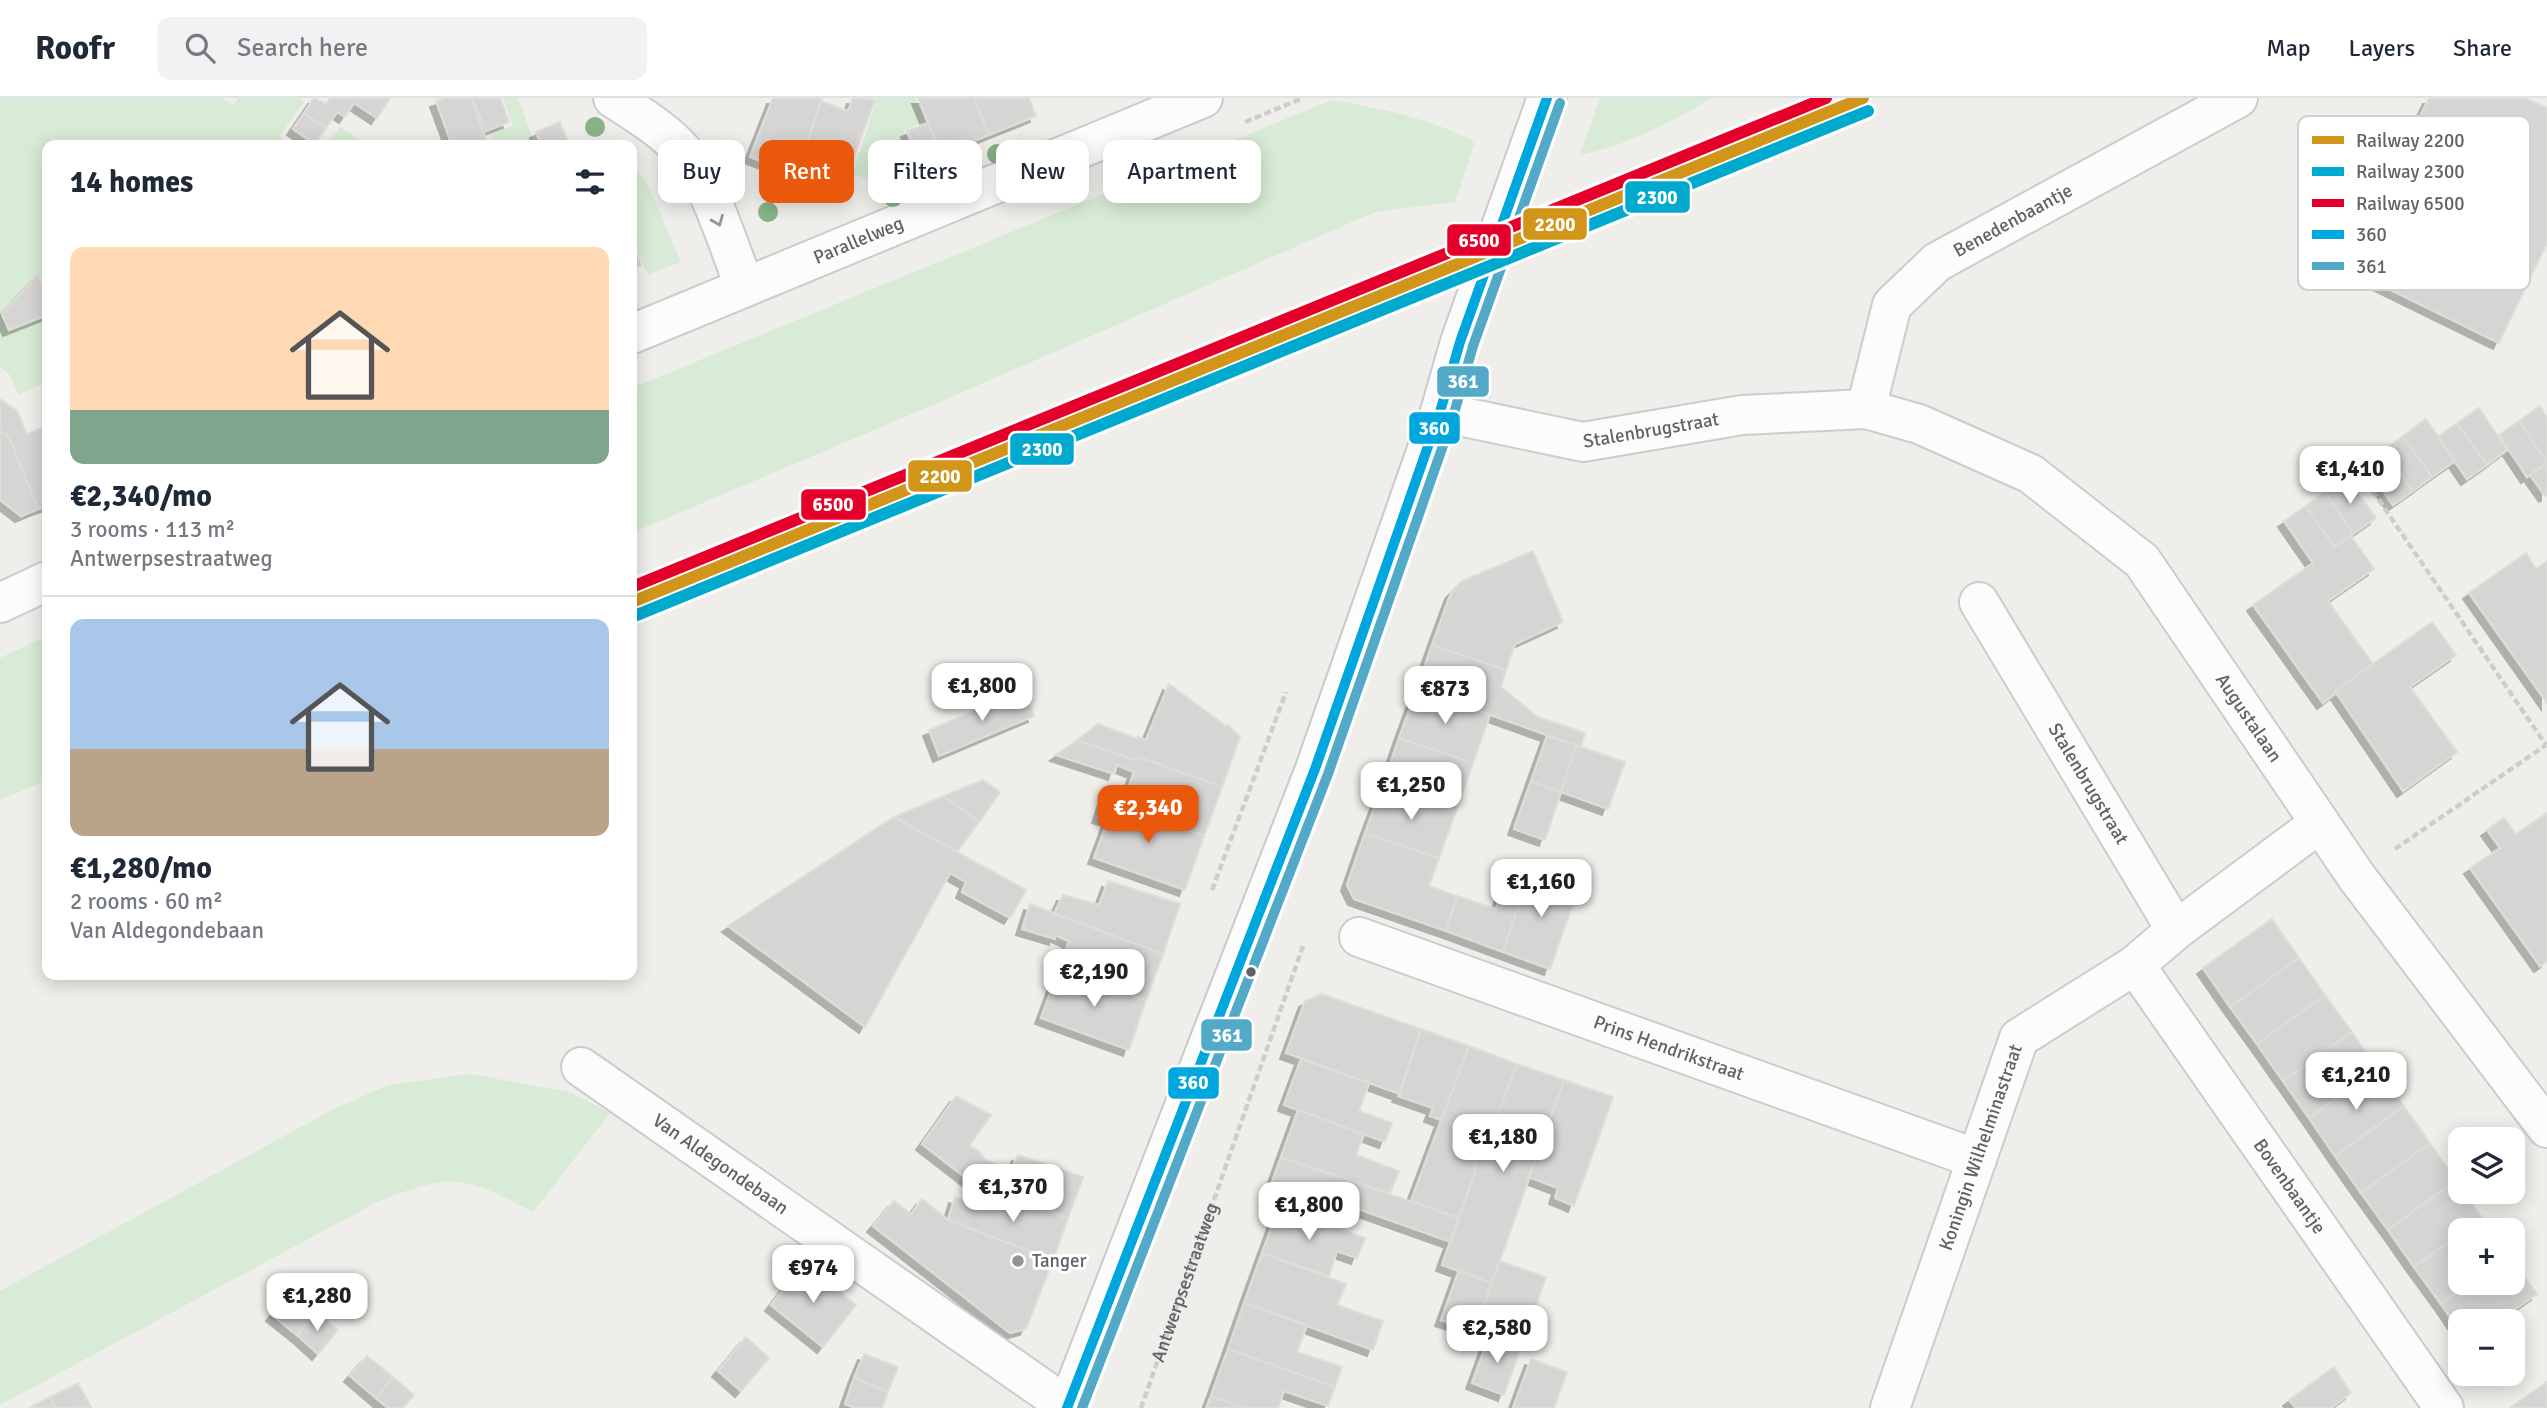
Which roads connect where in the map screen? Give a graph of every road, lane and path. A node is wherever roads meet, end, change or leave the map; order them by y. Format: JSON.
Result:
{"nodes":[{"id":1,"x":614,"y":98,"type":"edge"},
{"id":2,"x":1203,"y":98,"type":"edge"},
{"id":3,"x":2238,"y":98,"type":"edge"},
{"id":4,"x":1542,"y":111,"type":"edge"},
{"id":5,"x":745,"y":287,"type":"junction"},
{"id":6,"x":637,"y":332,"type":"edge"},
{"id":7,"x":1866,"y":409,"type":"junction"},
{"id":8,"x":1440,"y":412,"type":"junction"},
{"id":9,"x":2349,"y":456,"type":"dead end"},
{"id":10,"x":42,"y":583,"type":"edge"},
{"id":11,"x":1979,"y":602,"type":"dead end"},
{"id":12,"x":0,"y":604,"type":"edge"},
{"id":13,"x":2546,"y":745,"type":"edge"},
{"id":14,"x":2320,"y":823,"type":"junction"},
{"id":15,"x":2356,"y":876,"type":"junction"},
{"id":16,"x":2176,"y":930,"type":"junction"},
{"id":17,"x":1359,"y":937,"type":"dead end"},
{"id":18,"x":1303,"y":946,"type":"dead end"},
{"id":19,"x":2135,"y":965,"type":"junction"},
{"id":20,"x":581,"y":1067,"type":"dead end"},
{"id":21,"x":2547,"y":1128,"type":"edge"},
{"id":22,"x":1977,"y":1158,"type":"junction"},
{"id":23,"x":1067,"y":1407,"type":"edge"},
{"id":24,"x":1141,"y":1408,"type":"edge"},
{"id":25,"x":1890,"y":1408,"type":"edge"},
{"id":26,"x":2444,"y":1408,"type":"edge"}],
"edges":[{"from":1,"to":5,"type":"street","one_way":true},
{"from":2,"to":5,"type":"street","name":"Parallelweg"},
{"from":3,"to":7,"type":"street","name":"Benedenbaantje"},
{"from":4,"to":8,"type":"street"},
{"from":5,"to":6,"type":"street","name":"Parallelweg"},
{"from":7,"to":8,"type":"street","name":"Stalenbrugstraat"},
{"from":7,"to":14,"type":"street","name":"Augustalaan"},
{"from":8,"to":23,"type":"street"},
{"from":9,"to":13,"type":"path"},
{"from":10,"to":12,"type":"street"},
{"from":11,"to":16,"type":"street","name":"Stalenbrugstraat"},
{"from":13,"to":15,"type":"path"},
{"from":14,"to":15,"type":"street","name":"Augustalaan"},
{"from":14,"to":16,"type":"street","name":"Koningin Wilhelminastraat"},
{"from":15,"to":21,"type":"street","name":"Augustalaan"},
{"from":16,"to":19,"type":"street","name":"Koningin Wilhelminastraat"},
{"from":17,"to":22,"type":"street","name":"Prins Hendrikstraat"},
{"from":18,"to":24,"type":"path","name":"Antwerpsestraatweg"},
{"from":19,"to":22,"type":"street","name":"Koningin Wilhelminastraat"},
{"from":19,"to":26,"type":"street","name":"Bovenbaantje"},
{"from":20,"to":23,"type":"street","name":"Van Aldegondebaan"},
{"from":22,"to":25,"type":"street","name":"Koningin Wilhelminastraat"}]}
